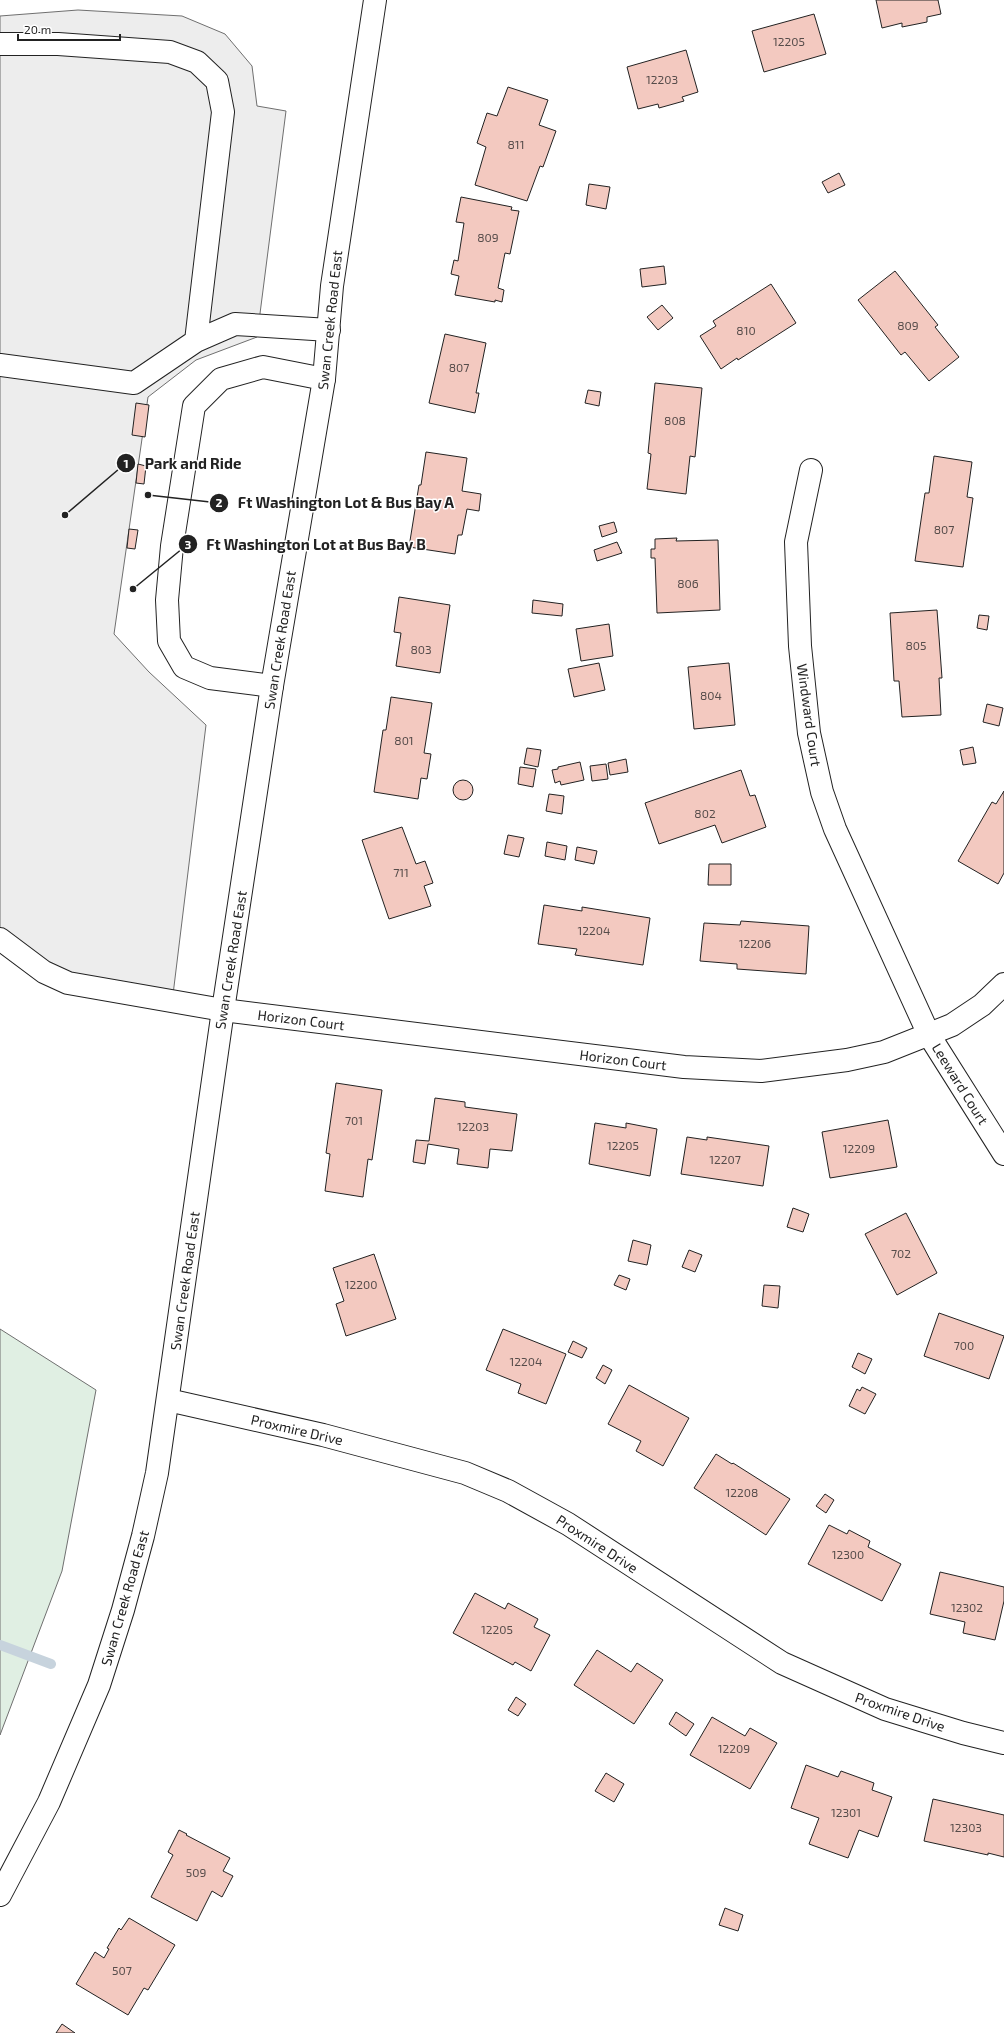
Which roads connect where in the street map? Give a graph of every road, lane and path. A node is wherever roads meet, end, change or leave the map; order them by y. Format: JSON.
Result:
{"nodes":[{"id":1,"x":375,"y":0,"type":"edge"},
{"id":2,"x":0,"y":44,"type":"edge"},
{"id":3,"x":328,"y":330,"type":"junction"},
{"id":4,"x":196,"y":341,"type":"junction"},
{"id":5,"x":0,"y":365,"type":"edge"},
{"id":6,"x":324,"y":379,"type":"junction"},
{"id":7,"x":811,"y":470,"type":"dead end"},
{"id":8,"x":272,"y":686,"type":"junction"},
{"id":9,"x":0,"y":939,"type":"edge"},
{"id":10,"x":1004,"y":984,"type":"edge"},
{"id":11,"x":223,"y":1010,"type":"junction"},
{"id":12,"x":930,"y":1035,"type":"junction"},
{"id":13,"x":1004,"y":1154,"type":"edge"},
{"id":14,"x":168,"y":1400,"type":"junction"},
{"id":15,"x":1004,"y":1742,"type":"edge"},
{"id":16,"x":0,"y":1895,"type":"edge"}],
"edges":[{"from":1,"to":3,"type":"street","name":"Swan Creek Road East"},
{"from":2,"to":4,"type":"street"},
{"from":3,"to":4,"type":"street"},
{"from":3,"to":6,"type":"street","name":"Swan Creek Road East"},
{"from":4,"to":5,"type":"street"},
{"from":6,"to":8,"type":"street","name":"Swan Creek Road East"},
{"from":6,"to":8,"type":"street"},
{"from":7,"to":12,"type":"street","name":"Windward Court"},
{"from":8,"to":11,"type":"street","name":"Swan Creek Road East"},
{"from":9,"to":11,"type":"street","name":"Horizon Court"},
{"from":10,"to":12,"type":"street","name":"Horizon Court"},
{"from":11,"to":12,"type":"street","name":"Horizon Court"},
{"from":11,"to":14,"type":"street","name":"Swan Creek Road East"},
{"from":12,"to":13,"type":"street","name":"Leeward Court"},
{"from":14,"to":15,"type":"street","name":"Proxmire Drive"},
{"from":14,"to":16,"type":"street","name":"Swan Creek Road East"}]}
